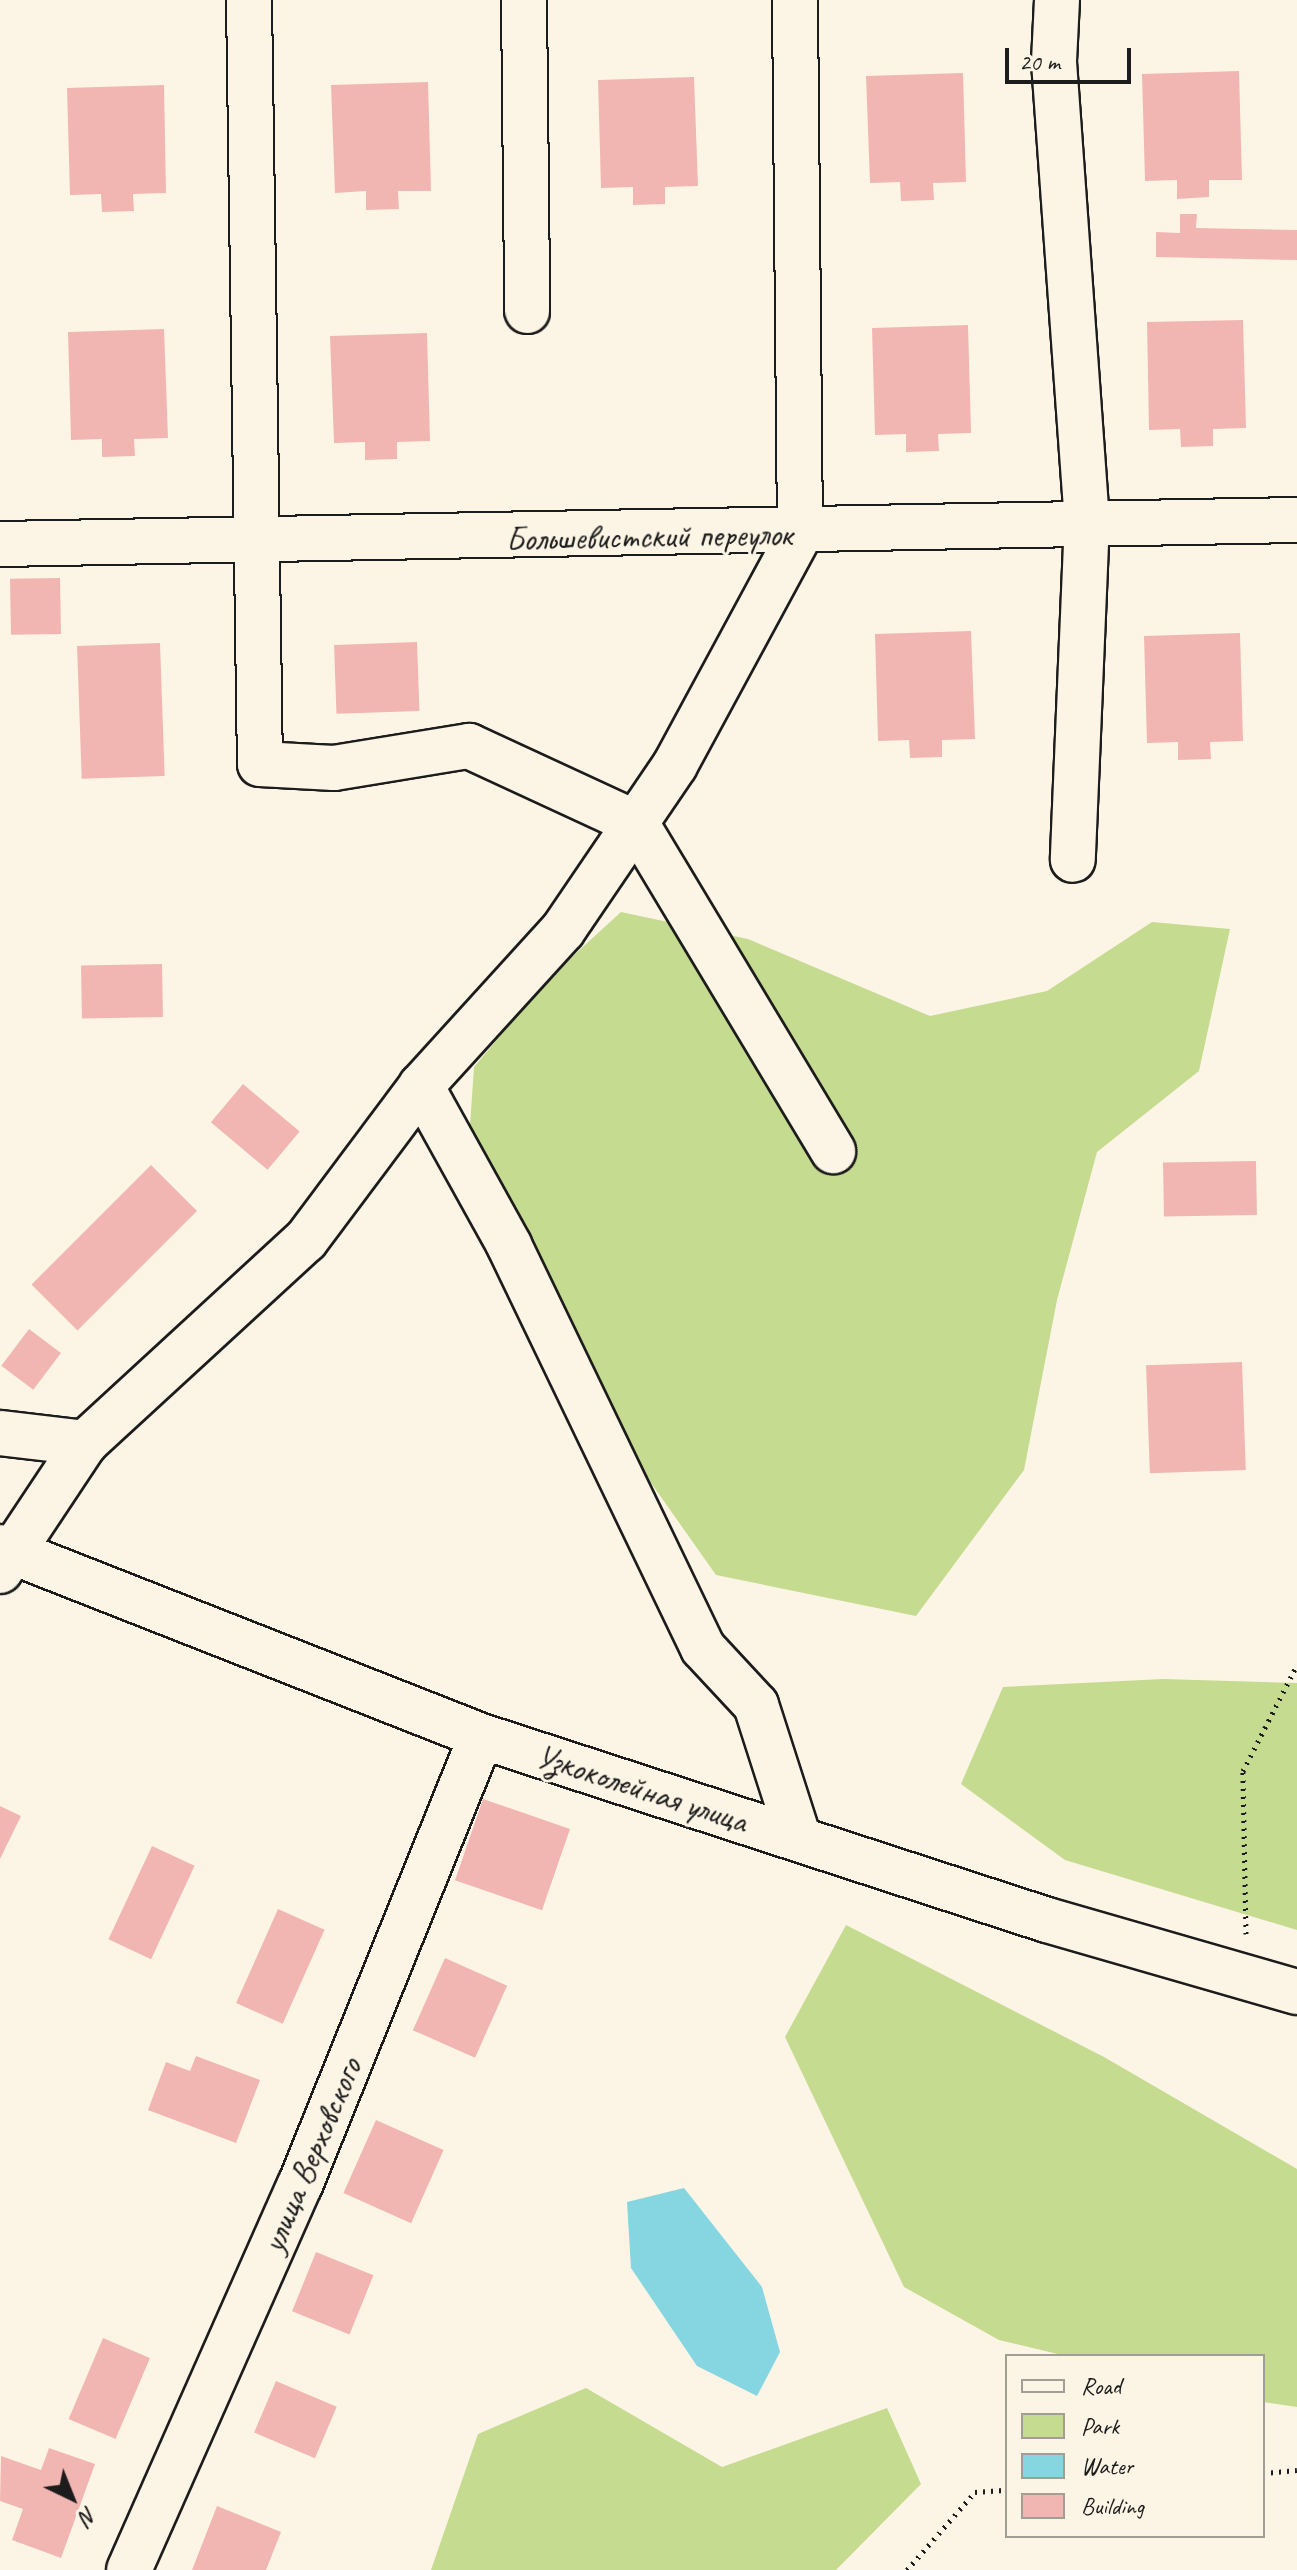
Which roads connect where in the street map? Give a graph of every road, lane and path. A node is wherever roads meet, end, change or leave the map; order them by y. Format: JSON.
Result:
{"nodes":[{"id":1,"x":249,"y":0,"type":"edge"},
{"id":2,"x":524,"y":0,"type":"edge"},
{"id":3,"x":795,"y":0,"type":"edge"},
{"id":4,"x":1057,"y":0,"type":"edge"},
{"id":5,"x":527,"y":311,"type":"dead end"},
{"id":6,"x":1087,"y":520,"type":"junction"},
{"id":7,"x":1297,"y":520,"type":"edge"},
{"id":8,"x":800,"y":534,"type":"junction"},
{"id":9,"x":256,"y":541,"type":"junction"},
{"id":10,"x":0,"y":544,"type":"edge"},
{"id":11,"x":636,"y":823,"type":"junction"},
{"id":12,"x":1073,"y":860,"type":"dead end"},
{"id":13,"x":421,"y":1086,"type":"junction"},
{"id":14,"x":833,"y":1151,"type":"dead end"},
{"id":15,"x":0,"y":1433,"type":"edge"},
{"id":16,"x":85,"y":1443,"type":"junction"},
{"id":17,"x":5,"y":1557,"type":"edge"},
{"id":18,"x":1297,"y":1665,"type":"edge"},
{"id":19,"x":481,"y":1736,"type":"junction"},
{"id":20,"x":799,"y":1839,"type":"junction"},
{"id":21,"x":1251,"y":1979,"type":"junction"},
{"id":22,"x":1297,"y":1992,"type":"edge"},
{"id":23,"x":1297,"y":2470,"type":"edge"},
{"id":24,"x":1265,"y":2473,"type":"edge"},
{"id":25,"x":1005,"y":2490,"type":"edge"},
{"id":26,"x":129,"y":2570,"type":"edge"},
{"id":27,"x":907,"y":2570,"type":"edge"}],
"edges":[{"from":1,"to":9,"type":"street"},
{"from":2,"to":5,"type":"street"},
{"from":3,"to":8,"type":"street"},
{"from":4,"to":6,"type":"street"},
{"from":6,"to":7,"type":"street","name":"Большевистский переулок"},
{"from":6,"to":8,"type":"street","name":"Большевистский переулок"},
{"from":6,"to":12,"type":"street"},
{"from":8,"to":9,"type":"street","name":"Большевистский переулок"},
{"from":8,"to":11,"type":"street"},
{"from":9,"to":10,"type":"street","name":"Большевистский переулок"},
{"from":9,"to":11,"type":"street"},
{"from":11,"to":13,"type":"street"},
{"from":11,"to":14,"type":"street"},
{"from":13,"to":16,"type":"street"},
{"from":13,"to":20,"type":"street"},
{"from":15,"to":16,"type":"street"},
{"from":16,"to":17,"type":"street"},
{"from":17,"to":19,"type":"street","name":"Узкоколейная улица"},
{"from":18,"to":21,"type":"path"},
{"from":19,"to":20,"type":"street","name":"Узкоколейная улица"},
{"from":19,"to":26,"type":"street","name":"улица Верховского"},
{"from":20,"to":21,"type":"street","name":"Узкоколейная улица"},
{"from":21,"to":22,"type":"street","name":"Узкоколейная улица"},
{"from":23,"to":24,"type":"path"},
{"from":25,"to":27,"type":"path"}]}
